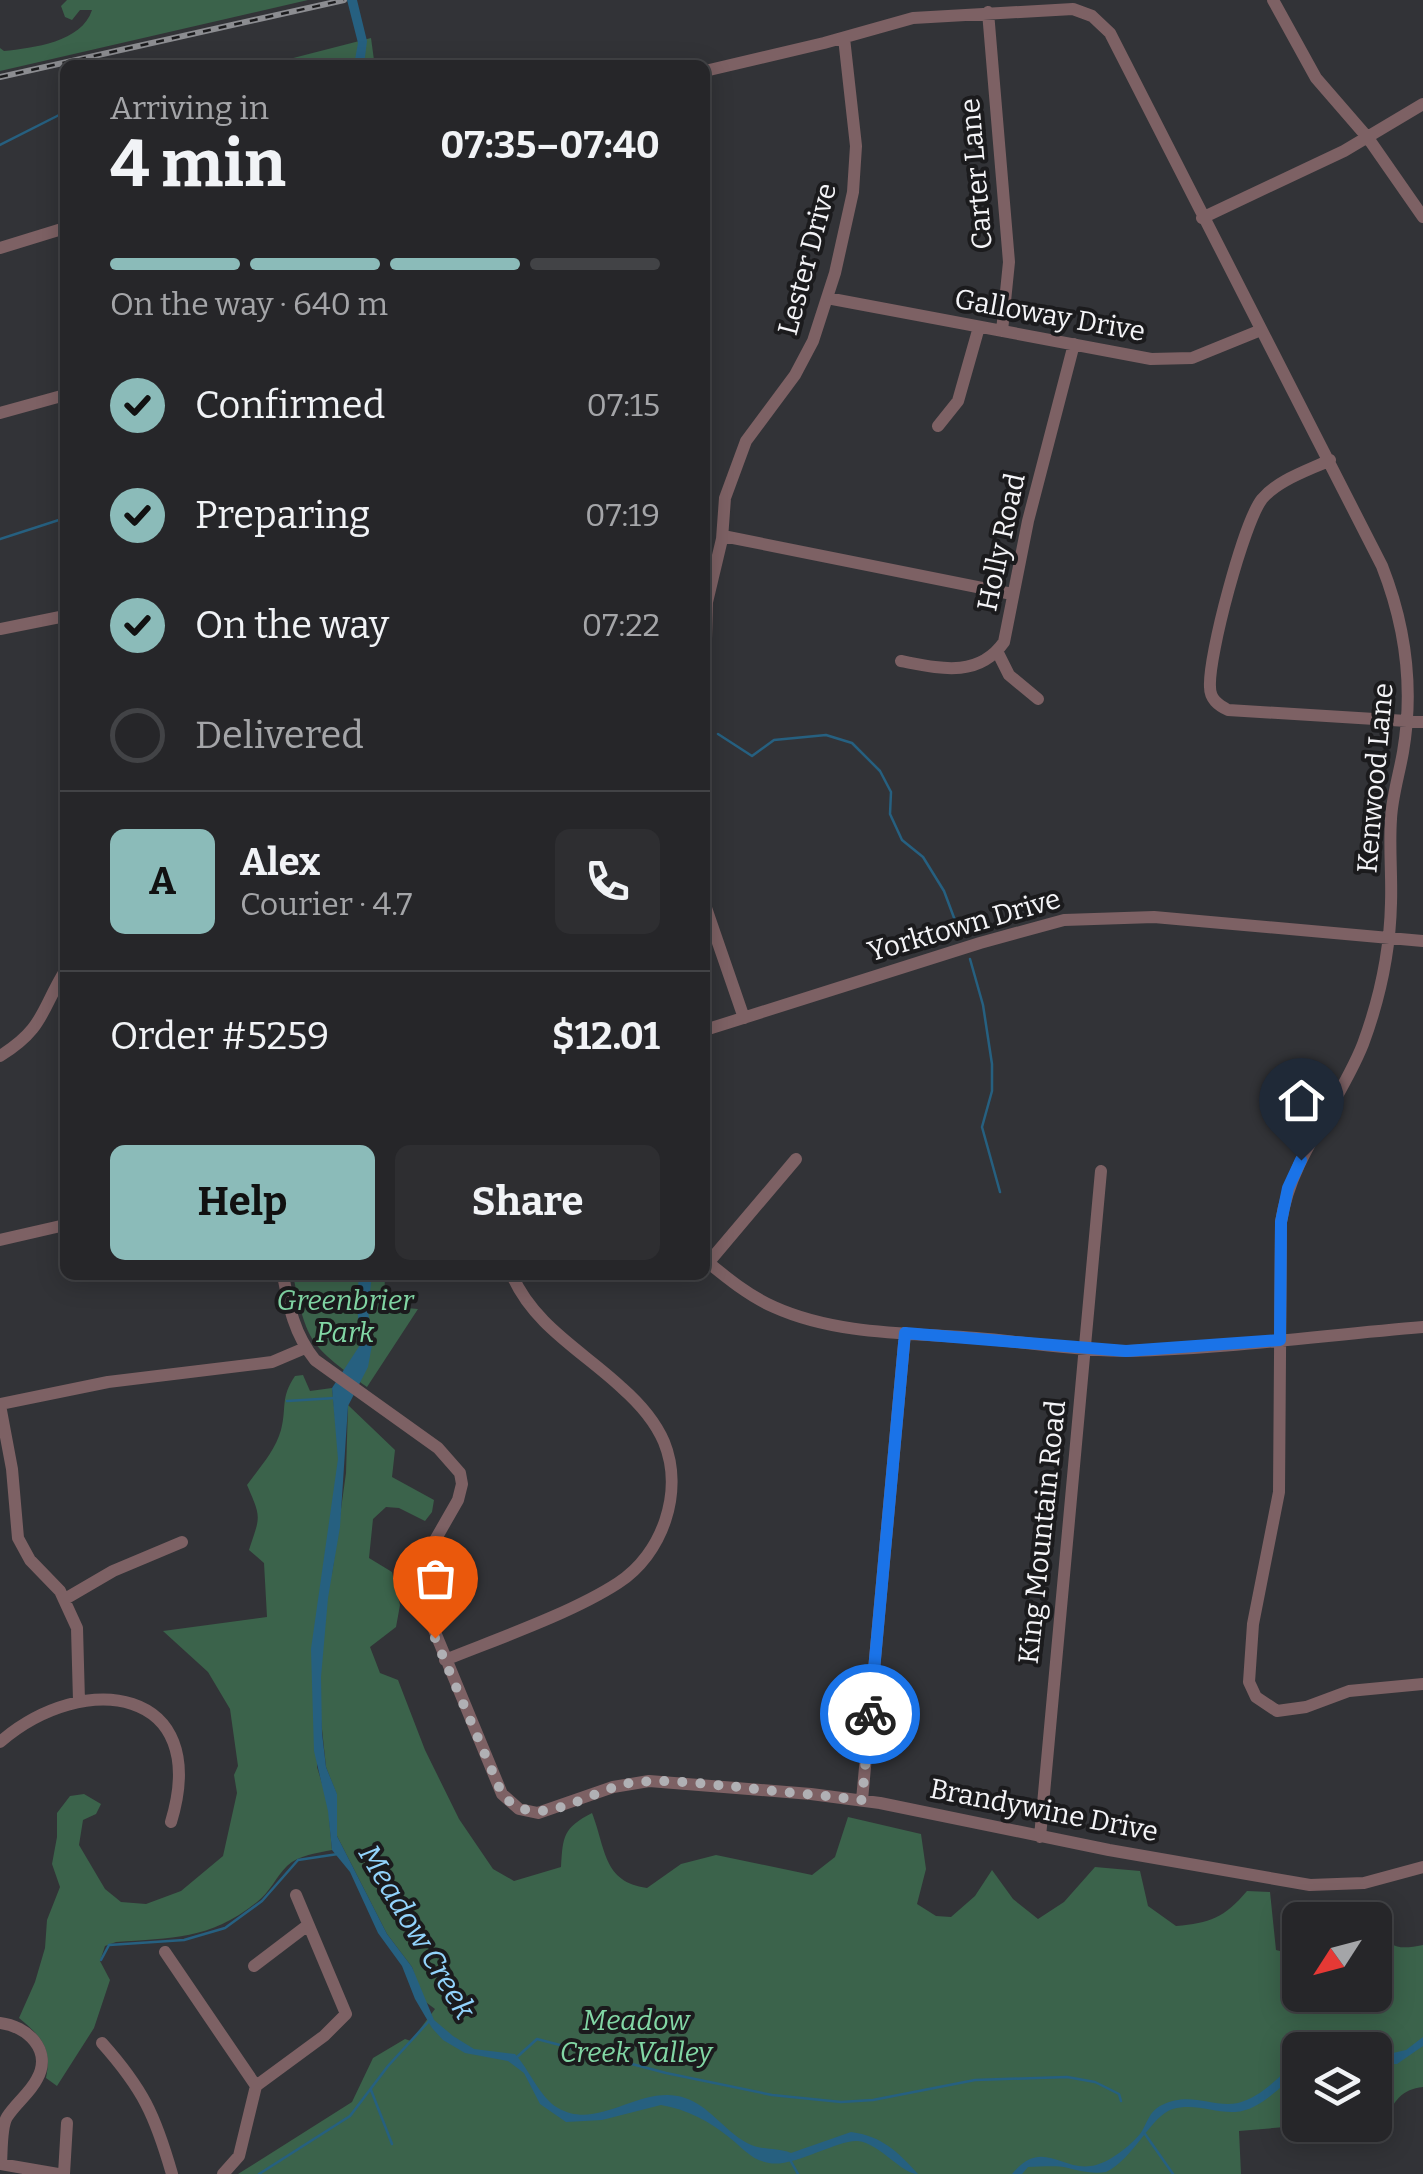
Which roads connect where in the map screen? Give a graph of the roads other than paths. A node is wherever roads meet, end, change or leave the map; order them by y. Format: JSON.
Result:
{"nodes":[{"id":1,"x":1273,"y":0,"type":"edge"},
{"id":2,"x":988,"y":12,"type":"junction"},
{"id":3,"x":844,"y":38,"type":"junction"},
{"id":4,"x":710,"y":70,"type":"edge"},
{"id":5,"x":1423,"y":104,"type":"edge"},
{"id":6,"x":1368,"y":138,"type":"junction"},
{"id":7,"x":1423,"y":217,"type":"edge"},
{"id":8,"x":1202,"y":218,"type":"junction"},
{"id":9,"x":60,"y":230,"type":"edge"},
{"id":10,"x":0,"y":248,"type":"edge"},
{"id":11,"x":827,"y":298,"type":"junction"},
{"id":12,"x":979,"y":327,"type":"junction"},
{"id":13,"x":1261,"y":330,"type":"junction"},
{"id":14,"x":1002,"y":331,"type":"junction"},
{"id":15,"x":1074,"y":344,"type":"junction"},
{"id":16,"x":60,"y":396,"type":"edge"},
{"id":17,"x":0,"y":413,"type":"edge"},
{"id":18,"x":938,"y":426,"type":"dead end"},
{"id":19,"x":1330,"y":460,"type":"junction"},
{"id":20,"x":723,"y":536,"type":"junction"},
{"id":21,"x":710,"y":586,"type":"edge"},
{"id":22,"x":1012,"y":594,"type":"junction"},
{"id":23,"x":60,"y":617,"type":"edge"},
{"id":24,"x":0,"y":628,"type":"edge"},
{"id":25,"x":997,"y":651,"type":"junction"},
{"id":26,"x":901,"y":661,"type":"dead end"},
{"id":27,"x":1038,"y":699,"type":"dead end"},
{"id":28,"x":1407,"y":722,"type":"junction"},
{"id":29,"x":1423,"y":722,"type":"edge"},
{"id":30,"x":710,"y":919,"type":"edge"},
{"id":31,"x":1389,"y":938,"type":"junction"},
{"id":32,"x":1423,"y":941,"type":"edge"},
{"id":33,"x":60,"y":981,"type":"edge"},
{"id":34,"x":744,"y":1018,"type":"junction"},
{"id":35,"x":710,"y":1028,"type":"edge"},
{"id":36,"x":0,"y":1056,"type":"edge"},
{"id":37,"x":796,"y":1158,"type":"dead end"},
{"id":38,"x":1101,"y":1171,"type":"dead end"},
{"id":39,"x":60,"y":1226,"type":"edge"},
{"id":40,"x":0,"y":1240,"type":"edge"},
{"id":41,"x":710,"y":1257,"type":"edge"},
{"id":42,"x":710,"y":1265,"type":"edge"},
{"id":43,"x":284,"y":1280,"type":"edge"},
{"id":44,"x":515,"y":1280,"type":"edge"},
{"id":45,"x":1423,"y":1327,"type":"edge"},
{"id":46,"x":905,"y":1333,"type":"junction"},
{"id":47,"x":1280,"y":1340,"type":"junction"},
{"id":48,"x":305,"y":1348,"type":"junction"},
{"id":49,"x":1086,"y":1350,"type":"junction"},
{"id":50,"x":0,"y":1405,"type":"edge"},
{"id":51,"x":182,"y":1542,"type":"dead end"},
{"id":52,"x":66,"y":1599,"type":"junction"},
{"id":53,"x":444,"y":1660,"type":"junction"},
{"id":54,"x":1423,"y":1684,"type":"edge"},
{"id":55,"x":79,"y":1701,"type":"junction"},
{"id":56,"x":0,"y":1742,"type":"edge"},
{"id":57,"x":862,"y":1800,"type":"junction"},
{"id":58,"x":171,"y":1822,"type":"dead end"},
{"id":59,"x":1040,"y":1837,"type":"junction"},
{"id":60,"x":1423,"y":1867,"type":"edge"},
{"id":61,"x":296,"y":1896,"type":"dead end"},
{"id":62,"x":308,"y":1926,"type":"junction"},
{"id":63,"x":165,"y":1952,"type":"dead end"},
{"id":64,"x":254,"y":1966,"type":"dead end"},
{"id":65,"x":0,"y":2023,"type":"edge"},
{"id":66,"x":102,"y":2043,"type":"dead end"},
{"id":67,"x":256,"y":2086,"type":"junction"},
{"id":68,"x":2,"y":2120,"type":"edge"},
{"id":69,"x":66,"y":2123,"type":"dead end"},
{"id":70,"x":0,"y":2164,"type":"edge"},
{"id":71,"x":61,"y":2174,"type":"edge"},
{"id":72,"x":172,"y":2174,"type":"edge"},
{"id":73,"x":224,"y":2174,"type":"edge"}],
"edges":[{"from":1,"to":6,"type":"street"},
{"from":2,"to":3,"type":"street","name":"Kenwood Lane"},
{"from":2,"to":8,"type":"street","name":"Kenwood Lane"},
{"from":2,"to":14,"type":"street","name":"Carter Lane"},
{"from":3,"to":4,"type":"street","name":"Kenwood Lane"},
{"from":3,"to":11,"type":"street","name":"Lester Drive"},
{"from":5,"to":6,"type":"street"},
{"from":6,"to":7,"type":"street"},
{"from":6,"to":8,"type":"street"},
{"from":8,"to":13,"type":"street","name":"Kenwood Lane"},
{"from":9,"to":10,"type":"street"},
{"from":11,"to":12,"type":"street","name":"Galloway Drive"},
{"from":11,"to":20,"type":"street","name":"Lester Drive"},
{"from":12,"to":14,"type":"street","name":"Galloway Drive"},
{"from":12,"to":18,"type":"street"},
{"from":13,"to":15,"type":"street","name":"Galloway Drive"},
{"from":13,"to":19,"type":"street","name":"Kenwood Lane"},
{"from":14,"to":15,"type":"street","name":"Galloway Drive"},
{"from":15,"to":22,"type":"street","name":"Holly Road"},
{"from":16,"to":17,"type":"street"},
{"from":19,"to":28,"type":"street","name":"Kenwood Lane"},
{"from":19,"to":28,"type":"street"},
{"from":20,"to":21,"type":"street","name":"Lester Drive"},
{"from":20,"to":22,"type":"street"},
{"from":22,"to":25,"type":"street","name":"Holly Road"},
{"from":23,"to":24,"type":"street"},
{"from":25,"to":26,"type":"street","name":"Holly Road"},
{"from":25,"to":27,"type":"street"},
{"from":28,"to":29,"type":"street"},
{"from":28,"to":31,"type":"street","name":"Kenwood Lane"},
{"from":30,"to":34,"type":"street"},
{"from":31,"to":32,"type":"street","name":"Yorktown Drive"},
{"from":31,"to":34,"type":"street","name":"Yorktown Drive"},
{"from":31,"to":47,"type":"street","name":"Kenwood Lane"},
{"from":33,"to":36,"type":"street"},
{"from":34,"to":35,"type":"street","name":"Yorktown Drive"},
{"from":37,"to":41,"type":"street"},
{"from":38,"to":49,"type":"street","name":"King Mountain Road"},
{"from":39,"to":40,"type":"street"},
{"from":42,"to":46,"type":"street"},
{"from":43,"to":48,"type":"street"},
{"from":44,"to":53,"type":"street"},
{"from":45,"to":47,"type":"street"},
{"from":46,"to":49,"type":"street"},
{"from":46,"to":57,"type":"street"},
{"from":47,"to":49,"type":"street"},
{"from":47,"to":54,"type":"street","name":"Kenwood Lane"},
{"from":48,"to":50,"type":"street"},
{"from":48,"to":53,"type":"street","name":"Brandywine Drive"},
{"from":49,"to":59,"type":"street","name":"King Mountain Road"},
{"from":50,"to":52,"type":"street"},
{"from":51,"to":52,"type":"street"},
{"from":52,"to":55,"type":"street"},
{"from":53,"to":57,"type":"street","name":"Brandywine Drive"},
{"from":55,"to":56,"type":"street"},
{"from":55,"to":58,"type":"street"},
{"from":57,"to":59,"type":"street","name":"Brandywine Drive"},
{"from":59,"to":60,"type":"street","name":"Brandywine Drive"},
{"from":61,"to":62,"type":"street"},
{"from":62,"to":64,"type":"street"},
{"from":62,"to":67,"type":"street"},
{"from":63,"to":67,"type":"street"},
{"from":65,"to":68,"type":"street"},
{"from":66,"to":72,"type":"street"},
{"from":67,"to":73,"type":"street"},
{"from":68,"to":70,"type":"street"},
{"from":69,"to":71,"type":"street"},
{"from":70,"to":71,"type":"street"}]}
